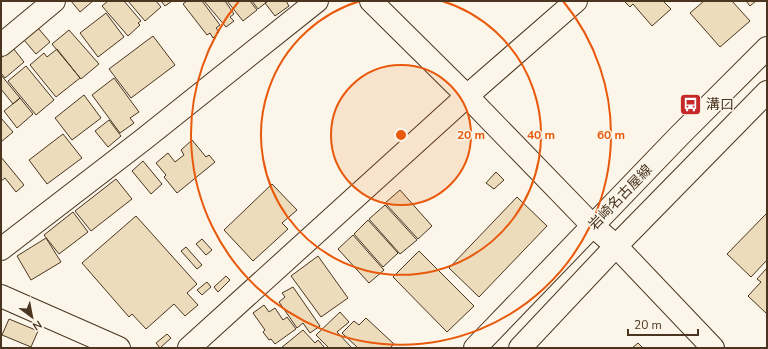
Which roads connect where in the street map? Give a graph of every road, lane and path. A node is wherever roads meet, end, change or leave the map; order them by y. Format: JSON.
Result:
{"nodes":[{"id":1,"x":54,"y":1,"type":"edge"},
{"id":2,"x":317,"y":1,"type":"edge"},
{"id":3,"x":371,"y":1,"type":"edge"},
{"id":4,"x":576,"y":1,"type":"edge"},
{"id":5,"x":1,"y":45,"type":"edge"},
{"id":6,"x":767,"y":48,"type":"edge"},
{"id":7,"x":767,"y":92,"type":"edge"},
{"id":8,"x":467,"y":96,"type":"junction"},
{"id":9,"x":592,"y":226,"type":"junction"},
{"id":10,"x":616,"y":246,"type":"junction"},
{"id":11,"x":1,"y":249,"type":"edge"},
{"id":12,"x":1,"y":296,"type":"edge"},
{"id":13,"x":119,"y":348,"type":"edge"},
{"id":14,"x":189,"y":348,"type":"edge"},
{"id":15,"x":475,"y":348,"type":"edge"},
{"id":16,"x":520,"y":348,"type":"edge"},
{"id":17,"x":713,"y":348,"type":"edge"}],
"edges":[{"from":1,"to":5,"type":"street"},
{"from":2,"to":11,"type":"street"},
{"from":3,"to":8,"type":"street"},
{"from":4,"to":8,"type":"street"},
{"from":6,"to":9,"type":"street","name":"岩崎名古屋線"},
{"from":7,"to":10,"type":"street"},
{"from":8,"to":9,"type":"street"},
{"from":8,"to":14,"type":"street"},
{"from":9,"to":10,"type":"street"},
{"from":9,"to":15,"type":"street","name":"岩崎名古屋線"},
{"from":10,"to":16,"type":"street"},
{"from":10,"to":17,"type":"street"},
{"from":12,"to":13,"type":"street"}]}
